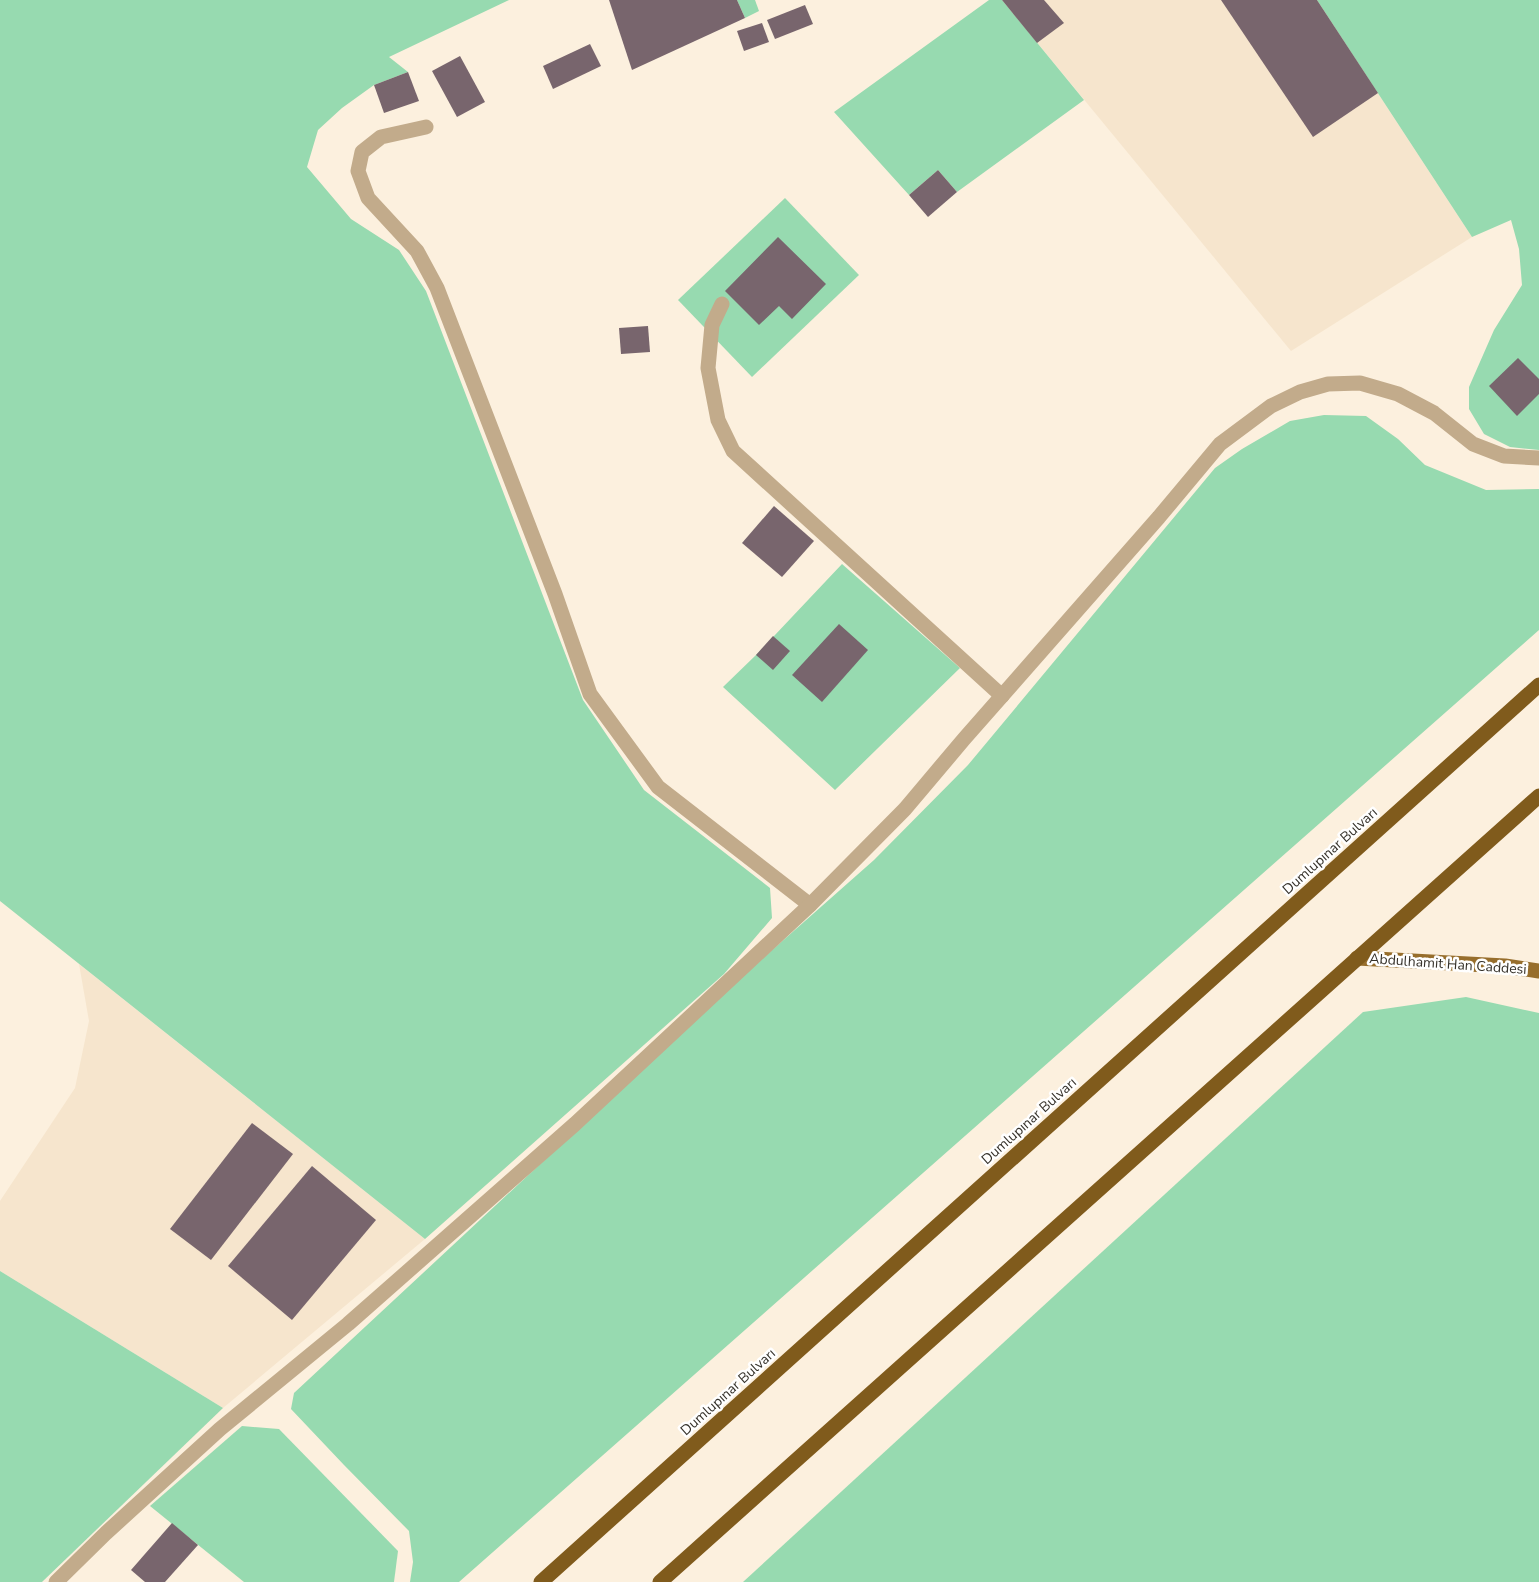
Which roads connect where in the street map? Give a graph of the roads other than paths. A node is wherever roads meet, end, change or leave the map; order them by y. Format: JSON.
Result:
{"nodes":[{"id":1,"x":426,"y":127,"type":"dead end"},
{"id":2,"x":722,"y":304,"type":"dead end"},
{"id":3,"x":1539,"y":458,"type":"edge"},
{"id":4,"x":1539,"y":685,"type":"edge"},
{"id":5,"x":1002,"y":696,"type":"junction"},
{"id":6,"x":1539,"y":796,"type":"edge"},
{"id":7,"x":810,"y":906,"type":"junction"},
{"id":8,"x":1357,"y":958,"type":"junction"},
{"id":9,"x":1539,"y":971,"type":"edge"},
{"id":10,"x":56,"y":1582,"type":"edge"},
{"id":11,"x":541,"y":1582,"type":"edge"},
{"id":12,"x":660,"y":1582,"type":"edge"}],
"edges":[{"from":1,"to":7,"type":"street"},
{"from":2,"to":5,"type":"street"},
{"from":3,"to":5,"type":"street"},
{"from":4,"to":11,"type":"highway","name":"Dumlupınar Bulvarı"},
{"from":5,"to":7,"type":"street"},
{"from":6,"to":8,"type":"highway"},
{"from":7,"to":10,"type":"street"},
{"from":8,"to":9,"type":"main road","name":"Abdulhamit Han Caddesi"},
{"from":8,"to":12,"type":"highway"}]}
